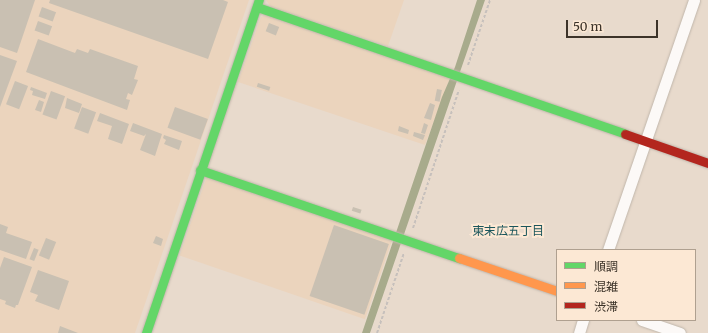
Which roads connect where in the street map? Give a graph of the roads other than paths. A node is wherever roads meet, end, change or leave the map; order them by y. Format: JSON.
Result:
{"nodes":[{"id":1,"x":694,"y":0,"type":"edge"},
{"id":2,"x":258,"y":4,"type":"edge"},
{"id":3,"x":646,"y":142,"type":"junction"},
{"id":4,"x":708,"y":163,"type":"edge"},
{"id":5,"x":200,"y":170,"type":"junction"},
{"id":6,"x":608,"y":249,"type":"edge"},
{"id":7,"x":556,"y":291,"type":"edge"},
{"id":8,"x":583,"y":321,"type":"edge"},
{"id":9,"x":645,"y":321,"type":"edge"},
{"id":10,"x":148,"y":332,"type":"edge"},
{"id":11,"x":579,"y":333,"type":"edge"},
{"id":12,"x":680,"y":333,"type":"edge"}],
"edges":[{"from":1,"to":3,"type":"street"},
{"from":2,"to":3,"type":"street"},
{"from":2,"to":5,"type":"street"},
{"from":3,"to":4,"type":"street"},
{"from":3,"to":6,"type":"street"},
{"from":5,"to":7,"type":"street"},
{"from":5,"to":10,"type":"street"},
{"from":8,"to":11,"type":"street"},
{"from":9,"to":12,"type":"street"}]}
